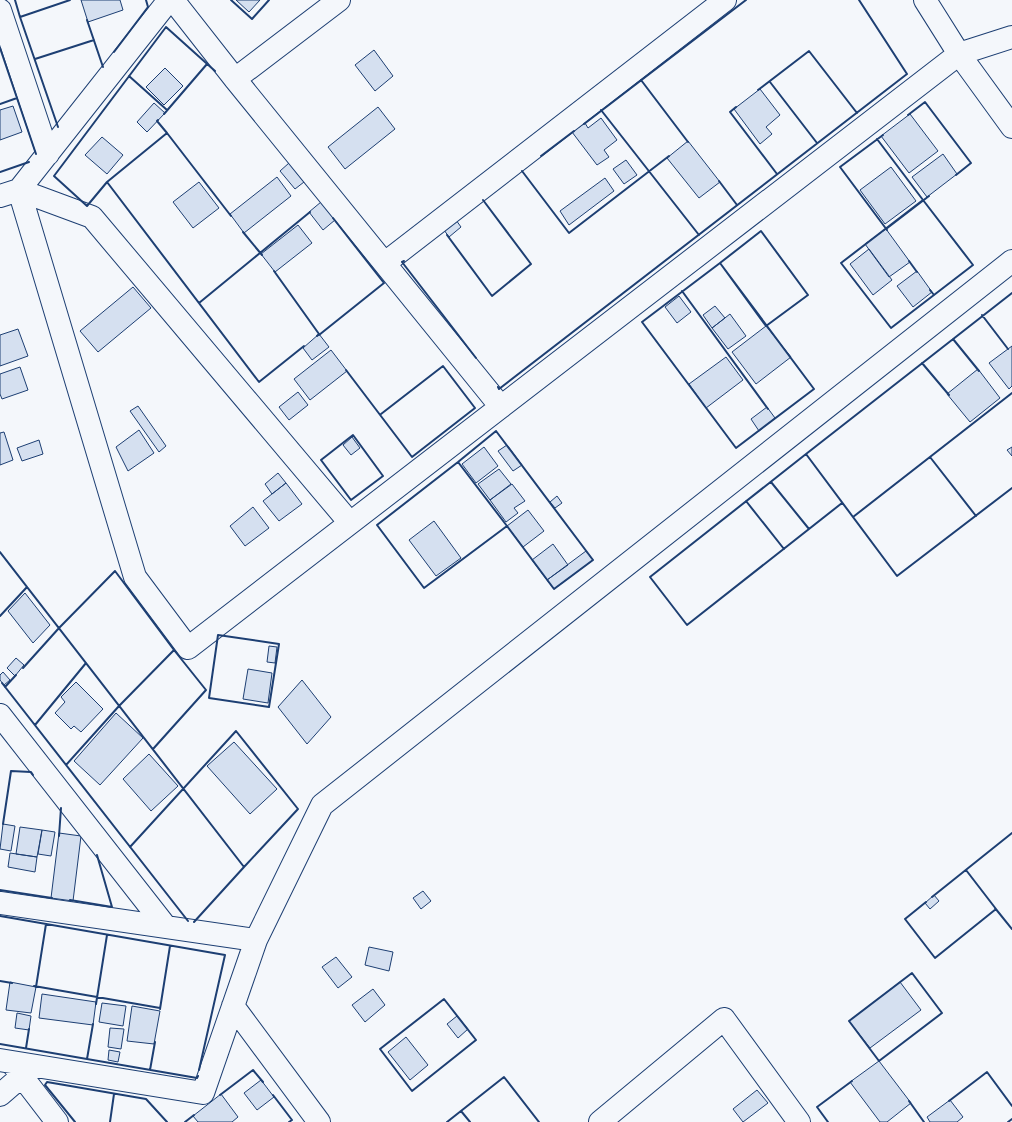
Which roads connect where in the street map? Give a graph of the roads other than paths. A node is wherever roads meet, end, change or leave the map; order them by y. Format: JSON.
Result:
{"nodes":[{"id":1,"x":169,"y":0,"type":"edge"},
{"id":2,"x":173,"y":0,"type":"edge"},
{"id":3,"x":339,"y":0,"type":"edge"},
{"id":4,"x":725,"y":0,"type":"edge"},
{"id":5,"x":925,"y":0,"type":"edge"},
{"id":6,"x":0,"y":10,"type":"edge"},
{"id":7,"x":1012,"y":37,"type":"edge"},
{"id":8,"x":959,"y":54,"type":"junction"},
{"id":9,"x":235,"y":79,"type":"junction"},
{"id":10,"x":1012,"y":127,"type":"edge"},
{"id":11,"x":48,"y":154,"type":"junction"},
{"id":12,"x":9,"y":193,"type":"edge"},
{"id":13,"x":1012,"y":261,"type":"edge"},
{"id":14,"x":385,"y":263,"type":"junction"},
{"id":15,"x":501,"y":407,"type":"junction"},
{"id":16,"x":350,"y":523,"type":"junction"},
{"id":17,"x":0,"y":715,"type":"edge"},
{"id":18,"x":0,"y":903,"type":"edge"},
{"id":19,"x":166,"y":927,"type":"junction"},
{"id":20,"x":256,"y":940,"type":"junction"},
{"id":21,"x":233,"y":1006,"type":"junction"},
{"id":22,"x":11,"y":1066,"type":"edge"},
{"id":23,"x":0,"y":1095,"type":"edge"},
{"id":24,"x":57,"y":1122,"type":"edge"},
{"id":25,"x":319,"y":1122,"type":"edge"},
{"id":26,"x":600,"y":1122,"type":"edge"},
{"id":27,"x":799,"y":1122,"type":"edge"}],
"edges":[{"from":1,"to":11,"type":"street"},
{"from":2,"to":9,"type":"street"},
{"from":3,"to":9,"type":"street"},
{"from":4,"to":14,"type":"street"},
{"from":5,"to":8,"type":"street"},
{"from":6,"to":11,"type":"street"},
{"from":7,"to":8,"type":"street"},
{"from":8,"to":10,"type":"street"},
{"from":8,"to":15,"type":"street"},
{"from":9,"to":14,"type":"street"},
{"from":11,"to":12,"type":"street"},
{"from":12,"to":16,"type":"street"},
{"from":12,"to":16,"type":"street"},
{"from":13,"to":20,"type":"street"},
{"from":14,"to":15,"type":"street"},
{"from":15,"to":16,"type":"street"},
{"from":17,"to":19,"type":"street"},
{"from":18,"to":19,"type":"street"},
{"from":19,"to":20,"type":"street"},
{"from":20,"to":21,"type":"street"},
{"from":21,"to":22,"type":"street"},
{"from":21,"to":25,"type":"street"},
{"from":22,"to":23,"type":"street"},
{"from":22,"to":24,"type":"street"},
{"from":26,"to":27,"type":"street"}]}
